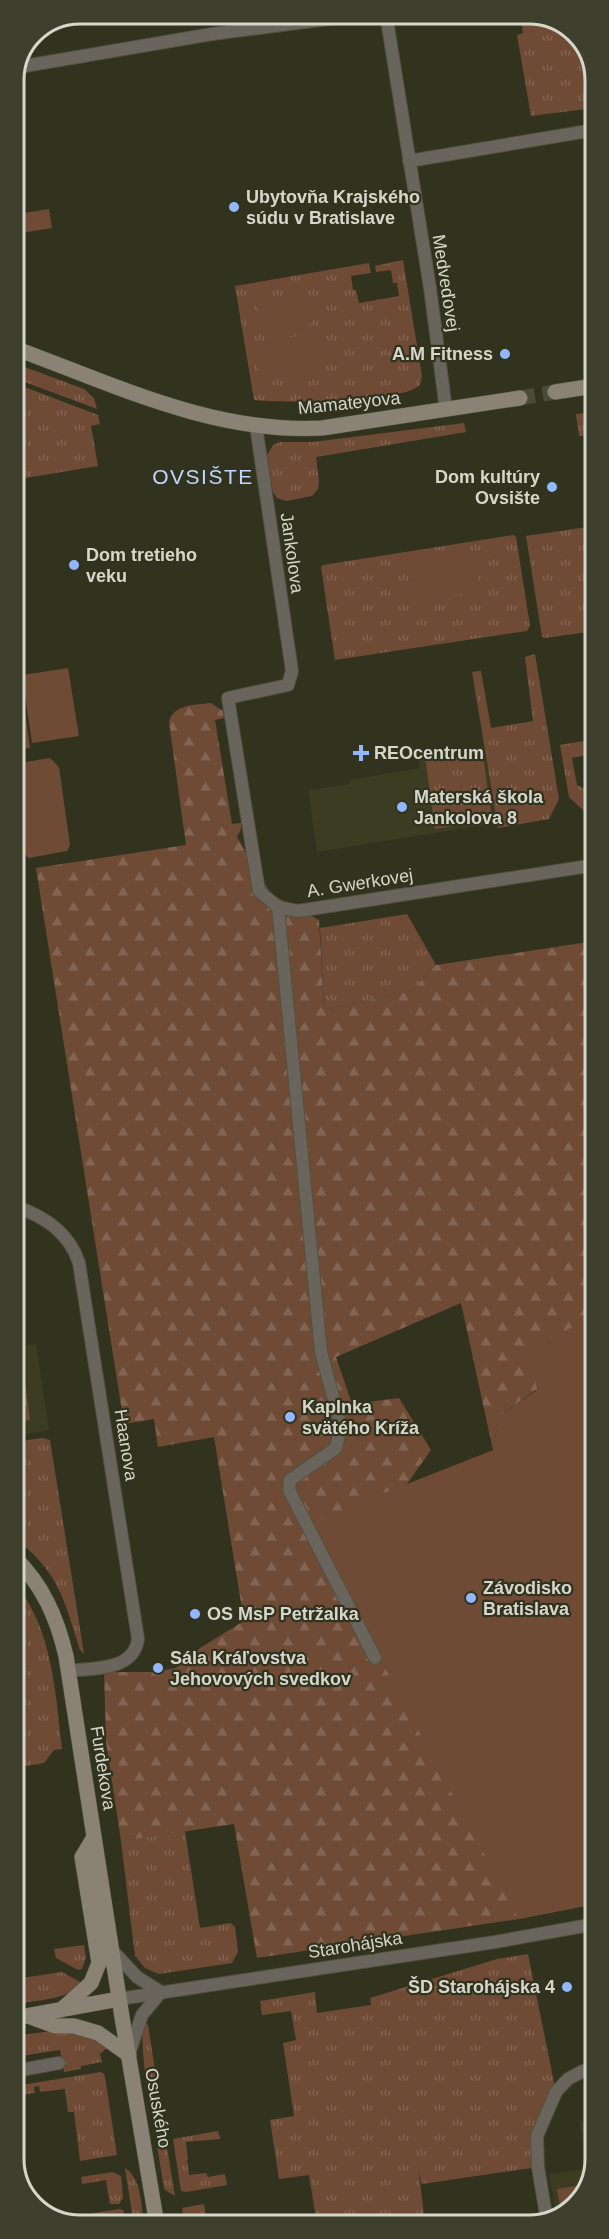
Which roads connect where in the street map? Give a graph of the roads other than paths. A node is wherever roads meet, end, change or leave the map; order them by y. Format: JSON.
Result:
{"nodes":[{"id":1,"x":290,"y":24,"type":"edge"},
{"id":2,"x":388,"y":24,"type":"edge"},
{"id":3,"x":26,"y":67,"type":"edge"},
{"id":4,"x":585,"y":132,"type":"edge"},
{"id":5,"x":409,"y":161,"type":"junction"},
{"id":6,"x":24,"y":352,"type":"edge"},
{"id":7,"x":585,"y":387,"type":"edge"},
{"id":8,"x":555,"y":392,"type":"tunnel mouth"},
{"id":9,"x":520,"y":398,"type":"tunnel mouth"},
{"id":10,"x":446,"y":410,"type":"junction"},
{"id":11,"x":256,"y":426,"type":"junction"},
{"id":12,"x":585,"y":868,"type":"edge"},
{"id":13,"x":278,"y":907,"type":"junction"},
{"id":14,"x":24,"y":1210,"type":"edge"},
{"id":15,"x":24,"y":1568,"type":"edge"},
{"id":16,"x":375,"y":1658,"type":"dead end"},
{"id":17,"x":69,"y":1671,"type":"junction"},
{"id":18,"x":94,"y":1837,"type":"junction"},
{"id":19,"x":585,"y":1926,"type":"edge"},
{"id":20,"x":111,"y":1949,"type":"junction"},
{"id":21,"x":161,"y":1992,"type":"junction"},
{"id":22,"x":119,"y":1999,"type":"junction"},
{"id":23,"x":61,"y":2010,"type":"junction"},
{"id":24,"x":24,"y":2016,"type":"edge"},
{"id":25,"x":24,"y":2018,"type":"edge"},
{"id":26,"x":129,"y":2055,"type":"junction"},
{"id":27,"x":59,"y":2063,"type":"dead end"},
{"id":28,"x":24,"y":2069,"type":"edge"},
{"id":29,"x":584,"y":2071,"type":"dead end"},
{"id":30,"x":546,"y":2212,"type":"edge"},
{"id":31,"x":155,"y":2215,"type":"edge"}],
"edges":[{"from":1,"to":3,"type":"street"},
{"from":2,"to":5,"type":"street","name":"Medveďovej"},
{"from":4,"to":5,"type":"street"},
{"from":5,"to":10,"type":"street","name":"Medveďovej"},
{"from":6,"to":11,"type":"street","name":"Mamateyova"},
{"from":7,"to":8,"type":"street"},
{"from":9,"to":10,"type":"street","name":"Mamateyova"},
{"from":10,"to":11,"type":"street","name":"Mamateyova"},
{"from":11,"to":13,"type":"street","name":"Jankolova"},
{"from":12,"to":13,"type":"street","name":"A. Gwerkovej"},
{"from":13,"to":16,"type":"street"},
{"from":14,"to":17,"type":"street","name":"Haanova"},
{"from":15,"to":17,"type":"street","name":"Furdekova"},
{"from":17,"to":18,"type":"street","name":"Furdekova"},
{"from":18,"to":20,"type":"street","name":"Furdekova"},
{"from":18,"to":23,"type":"street"},
{"from":19,"to":21,"type":"street","name":"Starohájska"},
{"from":20,"to":21,"type":"street"},
{"from":20,"to":22,"type":"street","name":"Furdekova"},
{"from":21,"to":22,"type":"street","name":"Starohájska"},
{"from":21,"to":26,"type":"street"},
{"from":22,"to":23,"type":"street"},
{"from":22,"to":26,"type":"street","name":"Osuského"},
{"from":23,"to":24,"type":"street"},
{"from":25,"to":26,"type":"street"},
{"from":26,"to":31,"type":"street","name":"Osuského"},
{"from":27,"to":28,"type":"street"},
{"from":29,"to":30,"type":"street"}]}
